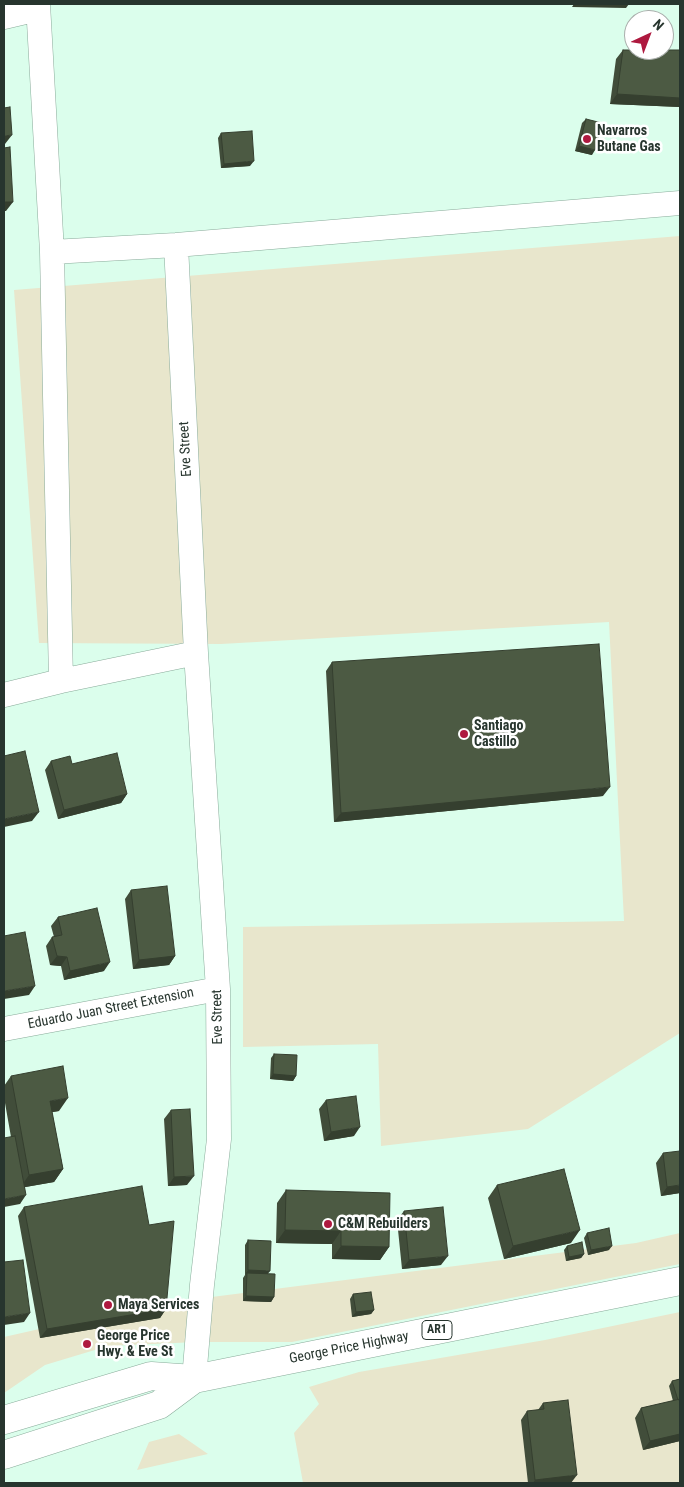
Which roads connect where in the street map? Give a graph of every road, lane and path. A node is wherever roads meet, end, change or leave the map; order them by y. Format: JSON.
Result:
{"nodes":[{"id":1,"x":38,"y":6,"type":"edge"},
{"id":2,"x":4,"y":17,"type":"edge"},
{"id":3,"x":680,"y":203,"type":"edge"},
{"id":4,"x":176,"y":245,"type":"junction"},
{"id":5,"x":52,"y":252,"type":"junction"},
{"id":6,"x":196,"y":654,"type":"junction"},
{"id":7,"x":61,"y":681,"type":"junction"},
{"id":8,"x":4,"y":695,"type":"edge"},
{"id":9,"x":218,"y":989,"type":"junction"},
{"id":10,"x":4,"y":1029,"type":"edge"},
{"id":11,"x":680,"y":1282,"type":"edge"},
{"id":12,"x":194,"y":1379,"type":"junction"},
{"id":13,"x":4,"y":1420,"type":"edge"},
{"id":14,"x":4,"y":1455,"type":"edge"}],
"edges":[{"from":1,"to":2,"type":"street"},
{"from":1,"to":5,"type":"street"},
{"from":3,"to":4,"type":"street"},
{"from":4,"to":5,"type":"street"},
{"from":4,"to":6,"type":"street","name":"Eve Street"},
{"from":5,"to":7,"type":"street"},
{"from":6,"to":7,"type":"street"},
{"from":6,"to":9,"type":"street","name":"Eve Street"},
{"from":7,"to":8,"type":"street"},
{"from":9,"to":10,"type":"street","name":"Eduardo Juan Street Extension"},
{"from":9,"to":12,"type":"street","name":"Eve Street"},
{"from":11,"to":12,"type":"highway","name":"George Price Highway","number":"AR1"},
{"from":12,"to":13,"type":"highway","name":"George Price Highway","number":"AR1"},
{"from":12,"to":14,"type":"highway","name":"George Price Highway","number":"AR1"}]}
